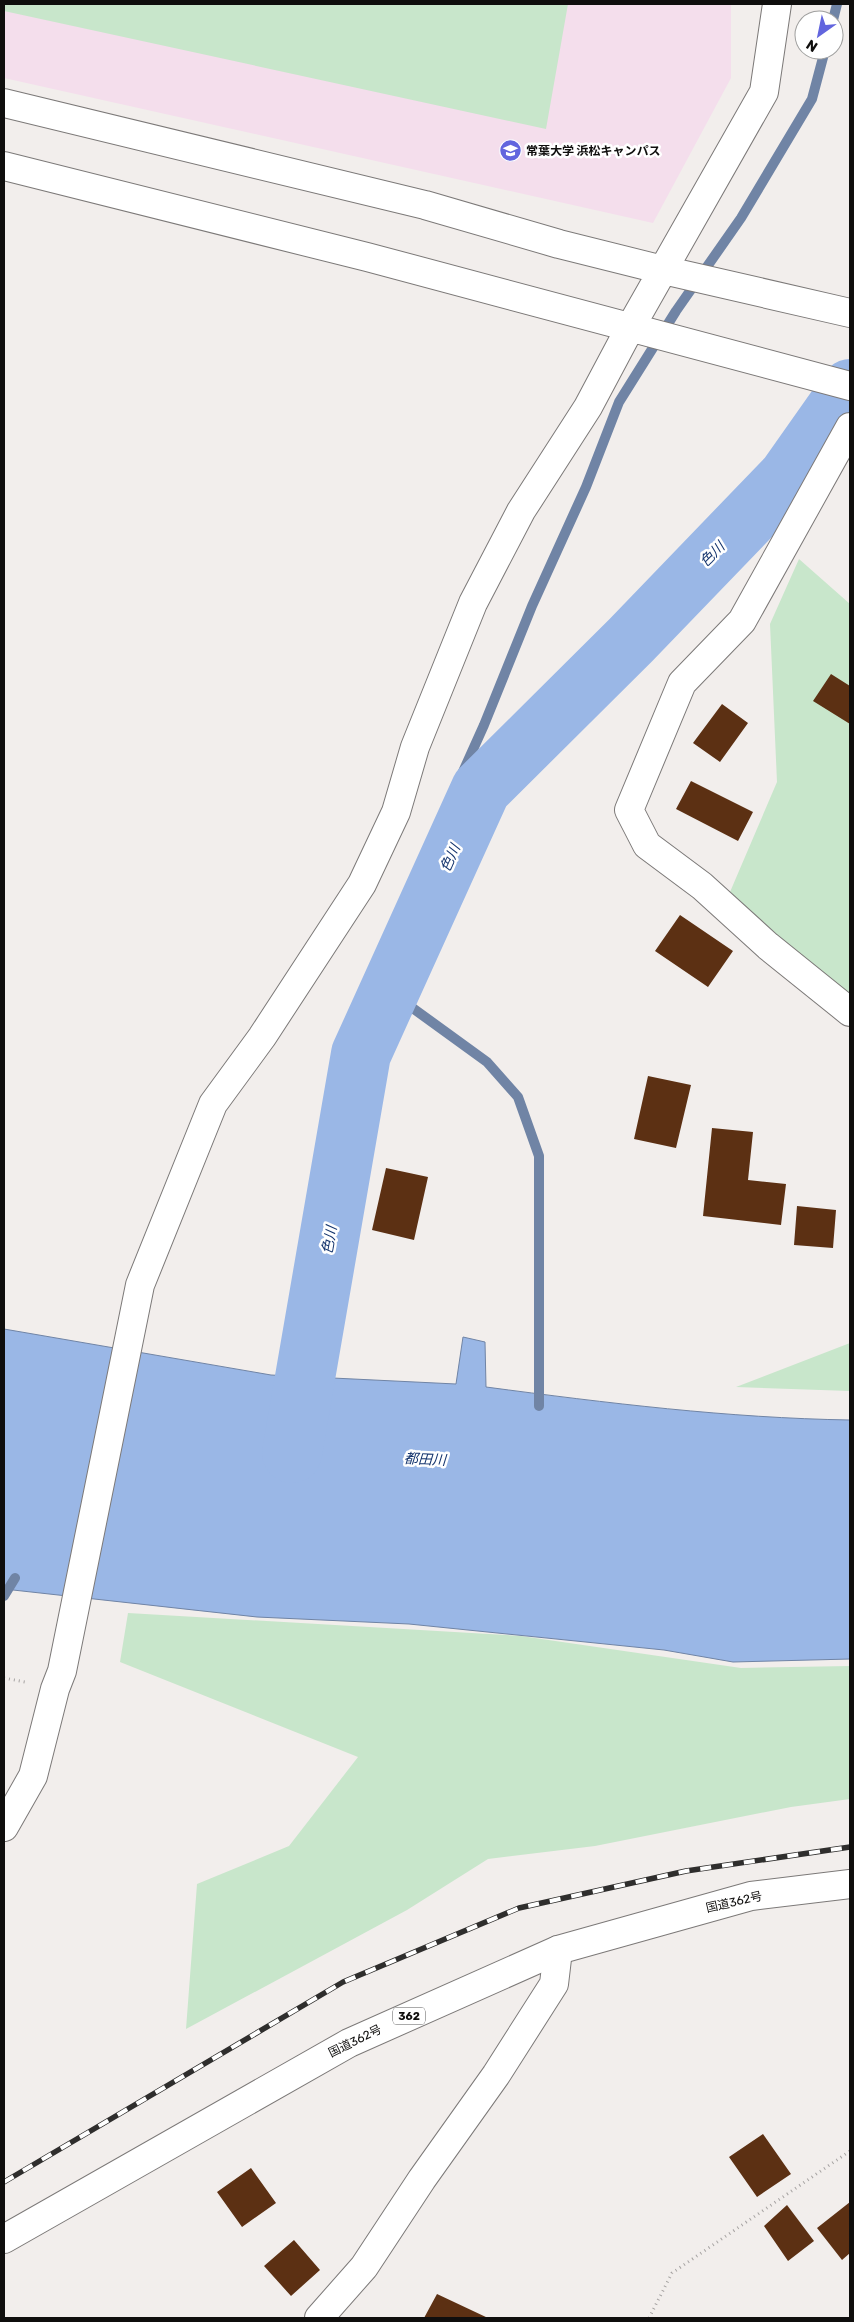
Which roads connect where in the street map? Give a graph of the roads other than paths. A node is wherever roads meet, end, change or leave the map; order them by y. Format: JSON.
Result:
{"nodes":[{"id":1,"x":777,"y":4,"type":"edge"},
{"id":2,"x":4,"y":103,"type":"edge"},
{"id":3,"x":4,"y":166,"type":"edge"},
{"id":4,"x":663,"y":270,"type":"junction"},
{"id":5,"x":850,"y":313,"type":"edge"},
{"id":6,"x":630,"y":328,"type":"junction"},
{"id":7,"x":850,"y":386,"type":"edge"},
{"id":8,"x":850,"y":427,"type":"edge"},
{"id":9,"x":850,"y":1012,"type":"edge"},
{"id":10,"x":4,"y":1828,"type":"edge"},
{"id":11,"x":850,"y":1884,"type":"edge"},
{"id":12,"x":558,"y":1950,"type":"junction"},
{"id":13,"x":4,"y":2239,"type":"edge"},
{"id":14,"x":319,"y":2318,"type":"edge"}],
"edges":[{"from":1,"to":4,"type":"main road"},
{"from":2,"to":4,"type":"main road"},
{"from":3,"to":6,"type":"main road"},
{"from":4,"to":5,"type":"main road"},
{"from":4,"to":6,"type":"main road"},
{"from":6,"to":7,"type":"main road"},
{"from":6,"to":10,"type":"main road"},
{"from":8,"to":9,"type":"main road"},
{"from":11,"to":12,"type":"main road","name":"国道362号","number":"362"},
{"from":12,"to":13,"type":"main road","name":"国道362号","number":"362"},
{"from":12,"to":14,"type":"main road"}]}
